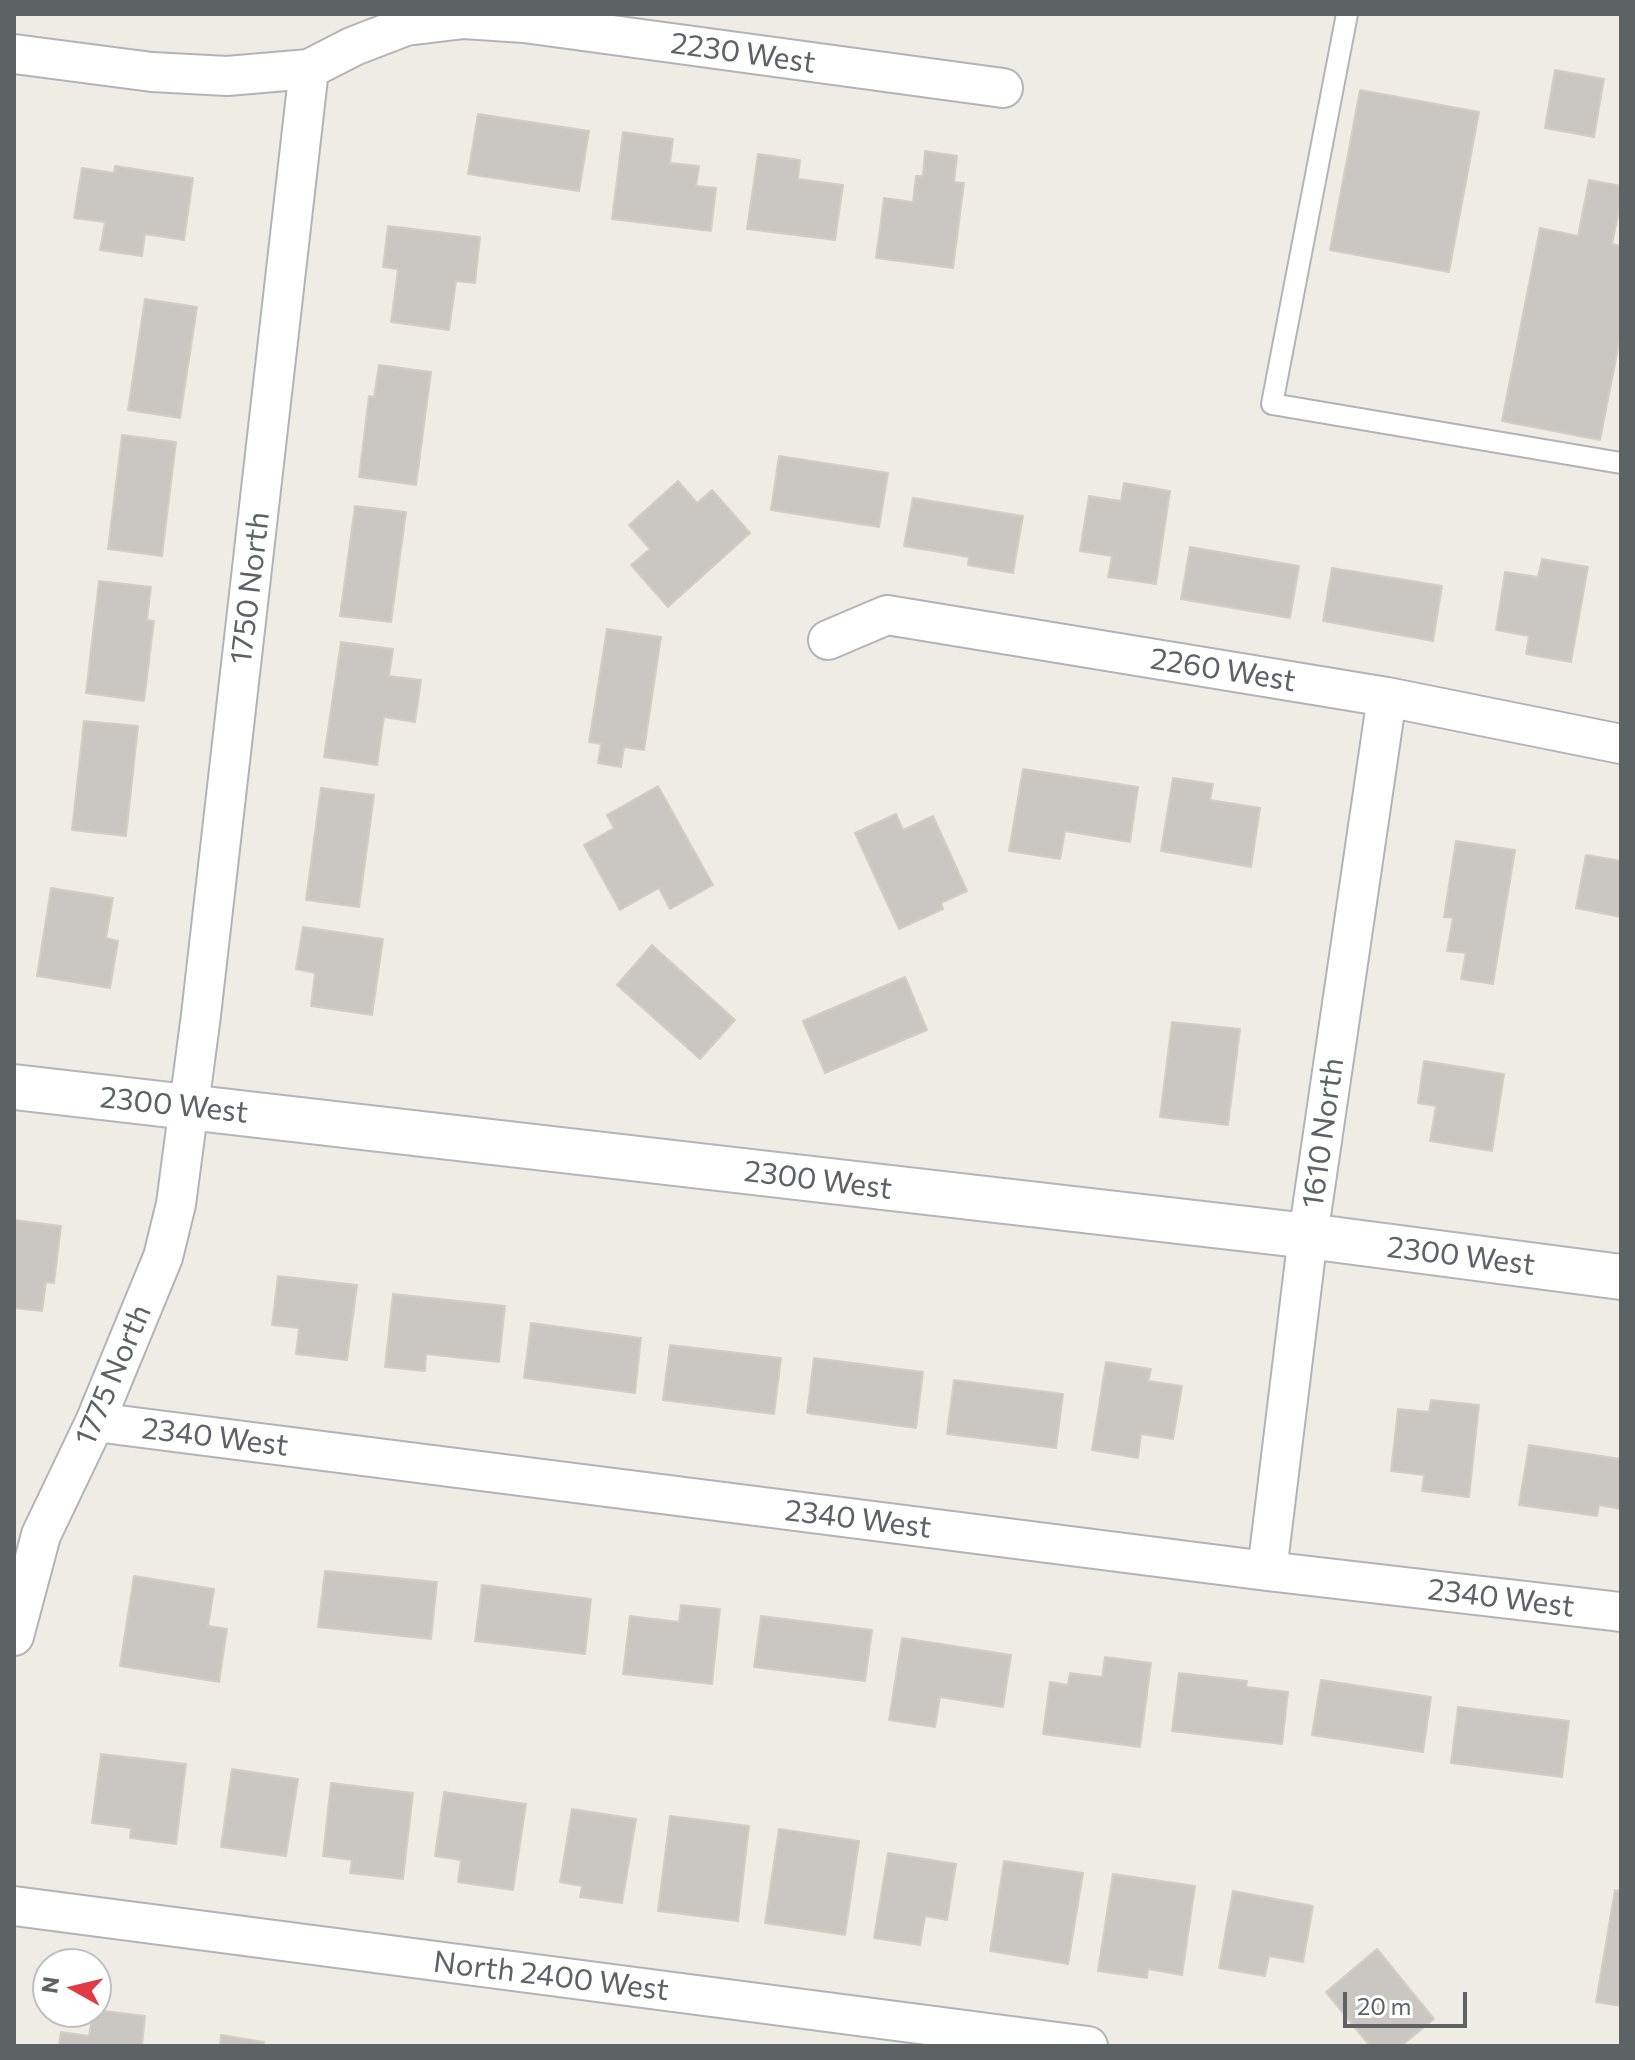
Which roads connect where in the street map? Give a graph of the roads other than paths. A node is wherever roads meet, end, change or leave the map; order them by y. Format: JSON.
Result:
{"nodes":[{"id":1,"x":1347,"y":14,"type":"edge"},
{"id":2,"x":14,"y":54,"type":"edge"},
{"id":3,"x":309,"y":69,"type":"junction"},
{"id":4,"x":1003,"y":88,"type":"dead end"},
{"id":5,"x":1621,"y":463,"type":"edge"},
{"id":6,"x":828,"y":640,"type":"dead end"},
{"id":7,"x":1387,"y":697,"type":"junction"},
{"id":8,"x":1621,"y":744,"type":"edge"},
{"id":9,"x":14,"y":1087,"type":"edge"},
{"id":10,"x":190,"y":1107,"type":"junction"},
{"id":11,"x":1308,"y":1236,"type":"junction"},
{"id":12,"x":1621,"y":1277,"type":"edge"},
{"id":13,"x":95,"y":1422,"type":"junction"},
{"id":14,"x":1267,"y":1571,"type":"junction"},
{"id":15,"x":1621,"y":1612,"type":"edge"},
{"id":16,"x":14,"y":1636,"type":"edge"},
{"id":17,"x":14,"y":1906,"type":"edge"},
{"id":18,"x":1088,"y":2046,"type":"edge"}],
"edges":[{"from":1,"to":5,"type":"lane"},
{"from":2,"to":3,"type":"street","name":"2230 West"},
{"from":3,"to":4,"type":"street","name":"2230 West"},
{"from":3,"to":10,"type":"street","name":"1750 North"},
{"from":6,"to":7,"type":"street","name":"2260 West"},
{"from":7,"to":8,"type":"street","name":"2260 West"},
{"from":7,"to":11,"type":"street","name":"1610 North"},
{"from":9,"to":10,"type":"main road","name":"2300 West"},
{"from":10,"to":11,"type":"main road","name":"2300 West"},
{"from":10,"to":13,"type":"street","name":"1775 North"},
{"from":11,"to":12,"type":"main road","name":"2300 West"},
{"from":11,"to":14,"type":"street","name":"1610 North"},
{"from":13,"to":14,"type":"street","name":"2340 West"},
{"from":13,"to":16,"type":"street","name":"1775 North"},
{"from":14,"to":15,"type":"street","name":"2340 West"},
{"from":17,"to":18,"type":"street","name":"North 2400 West"}]}
